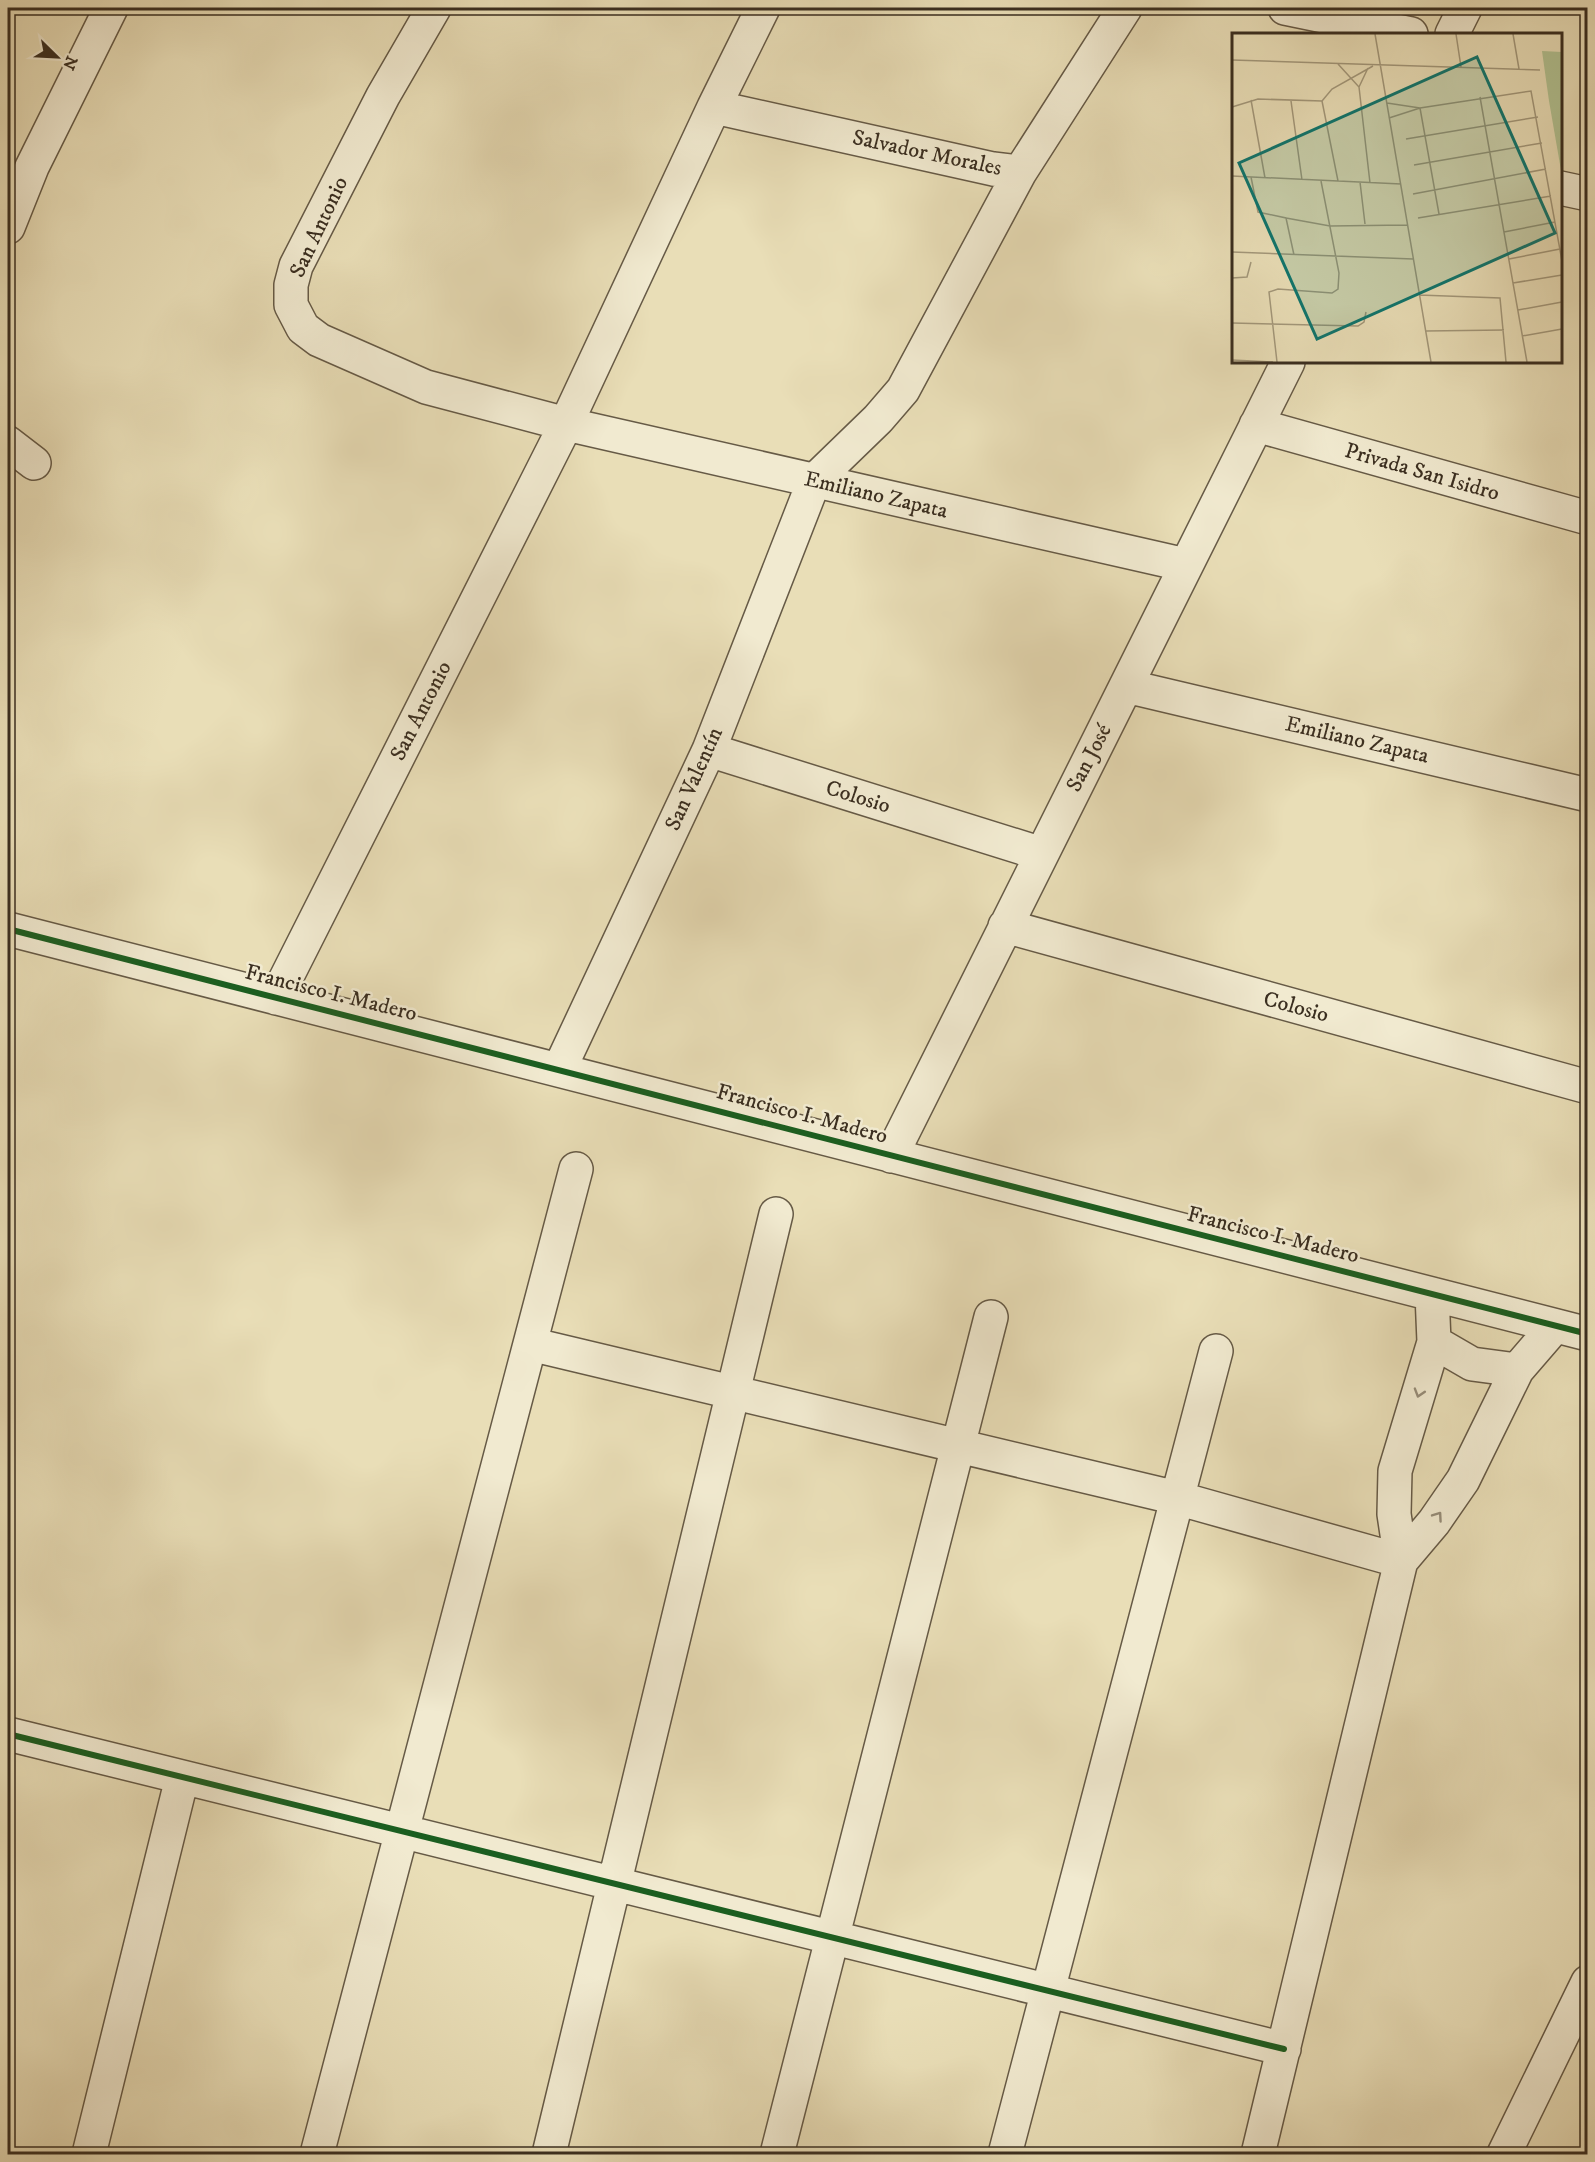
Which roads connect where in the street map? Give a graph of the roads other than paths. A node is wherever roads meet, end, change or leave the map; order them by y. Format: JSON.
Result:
{"nodes":[{"id":1,"x":111,"y":8,"type":"edge"},
{"id":2,"x":434,"y":8,"type":"edge"},
{"id":3,"x":764,"y":8,"type":"edge"},
{"id":4,"x":1125,"y":8,"type":"edge"},
{"id":5,"x":1285,"y":8,"type":"edge"},
{"id":6,"x":1466,"y":8,"type":"edge"},
{"id":7,"x":1406,"y":33,"type":"edge"},
{"id":8,"x":1453,"y":33,"type":"edge"},
{"id":9,"x":714,"y":107,"type":"junction"},
{"id":10,"x":1020,"y":172,"type":"junction"},
{"id":11,"x":1562,"y":188,"type":"edge"},
{"id":12,"x":1587,"y":194,"type":"edge"},
{"id":13,"x":8,"y":227,"type":"edge"},
{"id":14,"x":1287,"y":363,"type":"edge"},
{"id":15,"x":566,"y":424,"type":"junction"},
{"id":16,"x":1256,"y":425,"type":"junction"},
{"id":17,"x":8,"y":442,"type":"edge"},
{"id":18,"x":34,"y":463,"type":"dead end"},
{"id":19,"x":814,"y":481,"type":"junction"},
{"id":20,"x":1587,"y":518,"type":"edge"},
{"id":21,"x":1186,"y":565,"type":"junction"},
{"id":22,"x":1126,"y":686,"type":"junction"},
{"id":23,"x":709,"y":750,"type":"junction"},
{"id":24,"x":1587,"y":795,"type":"edge"},
{"id":25,"x":1042,"y":854,"type":"junction"},
{"id":26,"x":1005,"y":926,"type":"junction"},
{"id":27,"x":8,"y":929,"type":"edge"},
{"id":28,"x":276,"y":998,"type":"junction"},
{"id":29,"x":559,"y":1070,"type":"junction"},
{"id":30,"x":1587,"y":1087,"type":"edge"},
{"id":31,"x":891,"y":1156,"type":"junction"},
{"id":32,"x":576,"y":1169,"type":"dead end"},
{"id":33,"x":776,"y":1214,"type":"dead end"},
{"id":34,"x":1432,"y":1294,"type":"junction"},
{"id":35,"x":991,"y":1317,"type":"dead end"},
{"id":36,"x":1555,"y":1326,"type":"junction"},
{"id":37,"x":1587,"y":1334,"type":"edge"},
{"id":38,"x":1434,"y":1342,"type":"junction"},
{"id":39,"x":530,"y":1344,"type":"junction"},
{"id":40,"x":1216,"y":1351,"type":"dead end"},
{"id":41,"x":1517,"y":1370,"type":"junction"},
{"id":42,"x":733,"y":1393,"type":"junction"},
{"id":43,"x":958,"y":1446,"type":"junction"},
{"id":44,"x":1178,"y":1498,"type":"junction"},
{"id":45,"x":1401,"y":1561,"type":"junction"},
{"id":46,"x":8,"y":1734,"type":"edge"},
{"id":47,"x":182,"y":1778,"type":"junction"},
{"id":48,"x":403,"y":1832,"type":"junction"},
{"id":49,"x":614,"y":1884,"type":"junction"},
{"id":50,"x":832,"y":1937,"type":"junction"},
{"id":51,"x":1048,"y":1991,"type":"junction"},
{"id":52,"x":1583,"y":2000,"type":"edge"},
{"id":53,"x":1284,"y":2049,"type":"junction"},
{"id":54,"x":88,"y":2154,"type":"edge"},
{"id":55,"x":317,"y":2154,"type":"edge"},
{"id":56,"x":549,"y":2154,"type":"edge"},
{"id":57,"x":777,"y":2154,"type":"edge"},
{"id":58,"x":1005,"y":2154,"type":"edge"},
{"id":59,"x":1258,"y":2154,"type":"edge"},
{"id":60,"x":1504,"y":2154,"type":"edge"}],
"edges":[{"from":1,"to":13,"type":"street"},
{"from":2,"to":15,"type":"street","name":"San Antonio"},
{"from":3,"to":9,"type":"street","name":"San Antonio"},
{"from":4,"to":10,"type":"street","name":"Salvador Morales"},
{"from":5,"to":7,"type":"street"},
{"from":6,"to":8,"type":"street"},
{"from":9,"to":10,"type":"street","name":"Salvador Morales"},
{"from":9,"to":15,"type":"street","name":"San Antonio"},
{"from":10,"to":19,"type":"street"},
{"from":11,"to":12,"type":"street"},
{"from":14,"to":16,"type":"street","name":"San José"},
{"from":15,"to":19,"type":"street","name":"Emiliano Zapata"},
{"from":15,"to":28,"type":"street","name":"San Antonio"},
{"from":16,"to":20,"type":"street","name":"Privada San Isidro"},
{"from":16,"to":21,"type":"street","name":"San José"},
{"from":17,"to":18,"type":"street"},
{"from":19,"to":21,"type":"street","name":"Emiliano Zapata"},
{"from":19,"to":23,"type":"street","name":"San Valentín"},
{"from":21,"to":22,"type":"street","name":"San José"},
{"from":22,"to":24,"type":"street","name":"Emiliano Zapata"},
{"from":22,"to":25,"type":"street","name":"San José"},
{"from":23,"to":25,"type":"street","name":"Colosio"},
{"from":23,"to":29,"type":"street","name":"San Valentín"},
{"from":25,"to":26,"type":"street","name":"San José"},
{"from":26,"to":30,"type":"street","name":"Colosio"},
{"from":26,"to":31,"type":"street","name":"San José"},
{"from":27,"to":28,"type":"street","name":"Francisco I. Madero"},
{"from":28,"to":29,"type":"street","name":"Francisco I. Madero"},
{"from":29,"to":31,"type":"street","name":"Francisco I. Madero"},
{"from":31,"to":34,"type":"street","name":"Francisco I. Madero"},
{"from":32,"to":39,"type":"street"},
{"from":33,"to":42,"type":"street"},
{"from":34,"to":36,"type":"street","name":"Francisco I. Madero"},
{"from":34,"to":38,"type":"street"},
{"from":35,"to":43,"type":"street"},
{"from":36,"to":37,"type":"street","name":"Francisco I. Madero"},
{"from":36,"to":41,"type":"street"},
{"from":38,"to":41,"type":"street"},
{"from":38,"to":45,"type":"street","one_way":true},
{"from":39,"to":42,"type":"street"},
{"from":39,"to":48,"type":"street"},
{"from":40,"to":44,"type":"street"},
{"from":45,"to":41,"type":"street","one_way":true},
{"from":42,"to":43,"type":"street"},
{"from":42,"to":49,"type":"street"},
{"from":43,"to":44,"type":"street"},
{"from":43,"to":50,"type":"street"},
{"from":44,"to":45,"type":"street"},
{"from":44,"to":51,"type":"street"},
{"from":45,"to":53,"type":"street"},
{"from":46,"to":47,"type":"street"},
{"from":47,"to":48,"type":"street"},
{"from":47,"to":54,"type":"street"},
{"from":48,"to":49,"type":"street"},
{"from":48,"to":55,"type":"street"},
{"from":49,"to":50,"type":"street"},
{"from":49,"to":56,"type":"street"},
{"from":50,"to":51,"type":"street"},
{"from":50,"to":57,"type":"street"},
{"from":51,"to":53,"type":"street"},
{"from":51,"to":58,"type":"street"},
{"from":52,"to":60,"type":"street"},
{"from":53,"to":59,"type":"street"}]}
